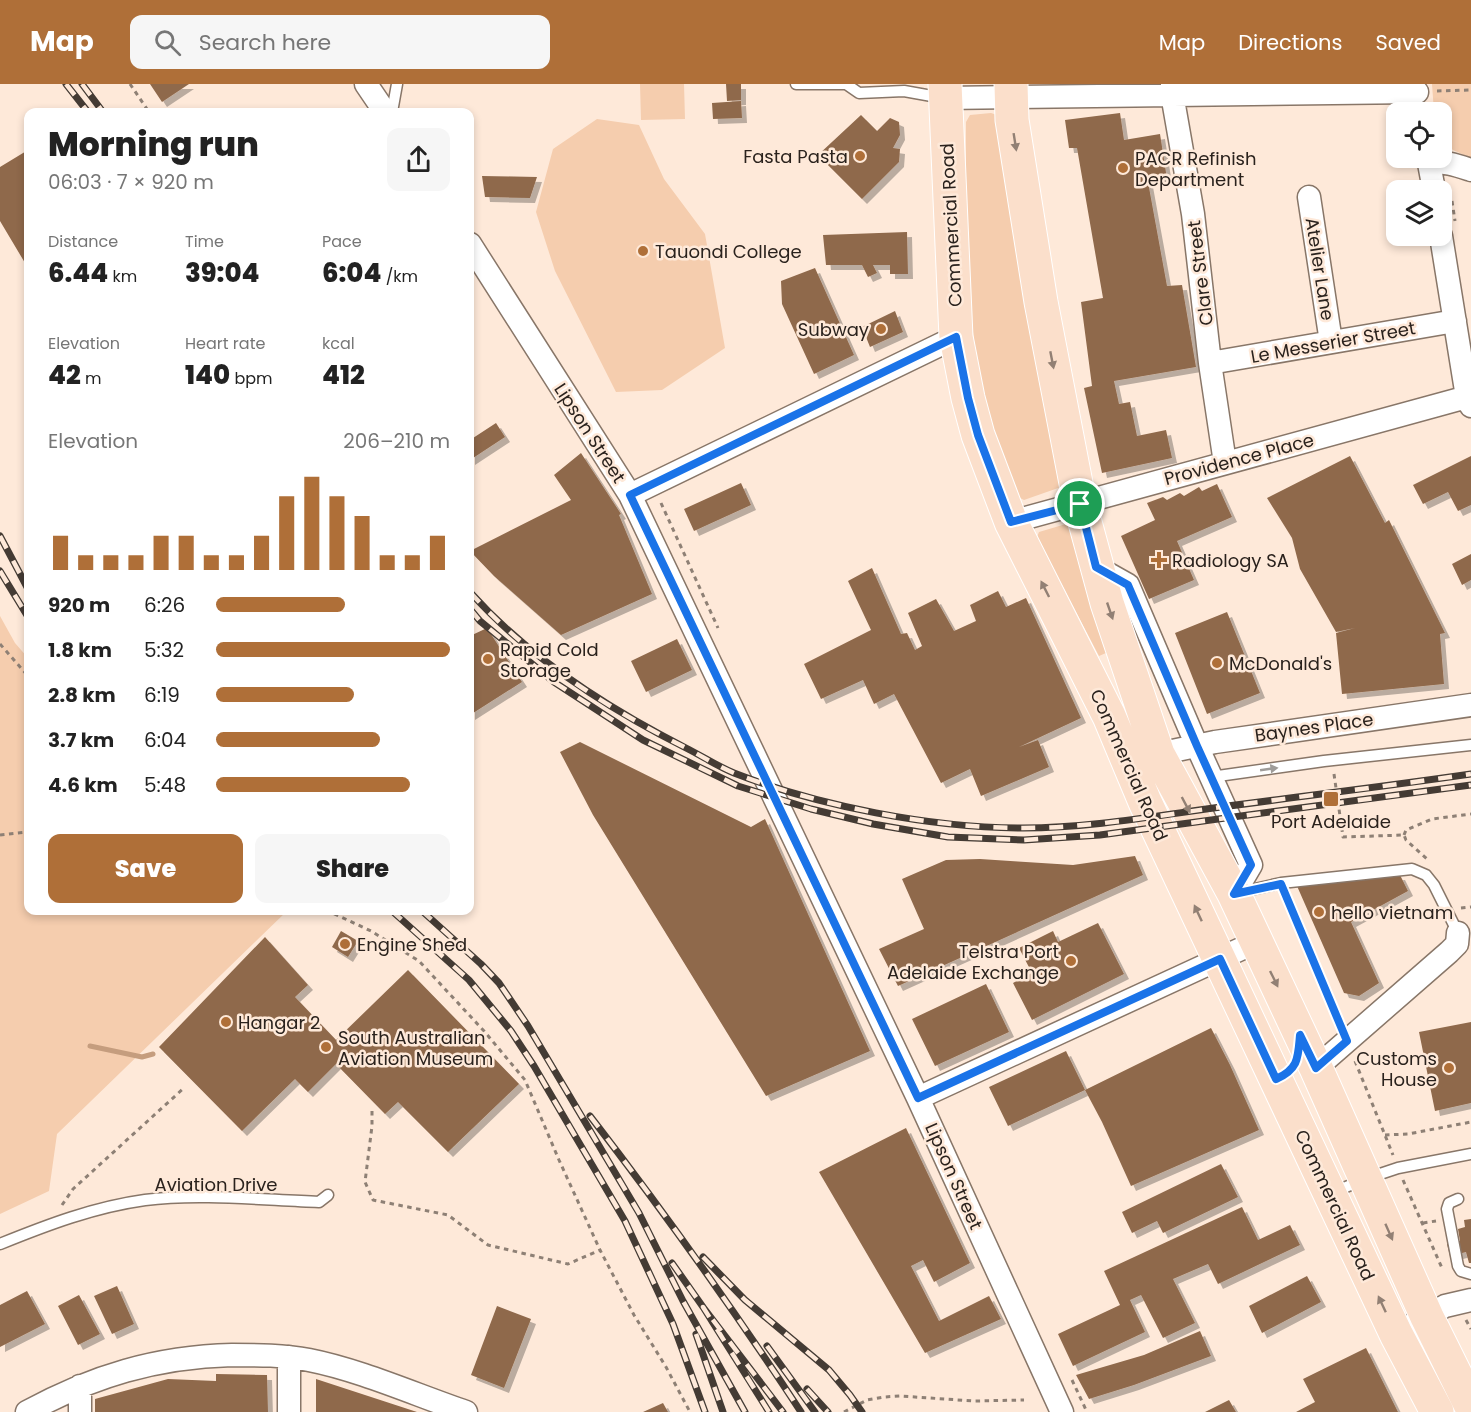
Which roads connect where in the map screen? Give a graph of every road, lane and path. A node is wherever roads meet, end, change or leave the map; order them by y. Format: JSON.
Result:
{"nodes":[{"id":1,"x":130,"y":84,"type":"edge"},
{"id":2,"x":366,"y":84,"type":"edge"},
{"id":3,"x":397,"y":84,"type":"edge"},
{"id":4,"x":796,"y":84,"type":"edge"},
{"id":5,"x":888,"y":84,"type":"edge"},
{"id":6,"x":894,"y":84,"type":"edge"},
{"id":7,"x":1172,"y":89,"type":"edge"},
{"id":8,"x":1471,"y":90,"type":"edge"},
{"id":9,"x":945,"y":91,"type":"edge"},
{"id":10,"x":1011,"y":91,"type":"edge"},
{"id":11,"x":875,"y":92,"type":"junction"},
{"id":12,"x":904,"y":92,"type":"junction"},
{"id":13,"x":1418,"y":96,"type":"edge"},
{"id":14,"x":146,"y":108,"type":"edge"},
{"id":15,"x":382,"y":108,"type":"edge"},
{"id":16,"x":393,"y":108,"type":"edge"},
{"id":17,"x":1452,"y":163,"type":"edge"},
{"id":18,"x":1471,"y":171,"type":"edge"},
{"id":19,"x":1309,"y":197,"type":"dead end"},
{"id":20,"x":1443,"y":246,"type":"edge"},
{"id":21,"x":474,"y":250,"type":"edge"},
{"id":22,"x":1455,"y":321,"type":"junction"},
{"id":23,"x":956,"y":337,"type":"junction"},
{"id":24,"x":1331,"y":342,"type":"junction"},
{"id":25,"x":1210,"y":363,"type":"junction"},
{"id":26,"x":1469,"y":401,"type":"edge"},
{"id":27,"x":1225,"y":463,"type":"junction"},
{"id":28,"x":630,"y":495,"type":"junction"},
{"id":29,"x":658,"y":497,"type":"dead end"},
{"id":30,"x":1080,"y":504,"type":"junction"},
{"id":31,"x":1011,"y":522,"type":"junction"},
{"id":32,"x":1096,"y":567,"type":"junction"},
{"id":33,"x":722,"y":637,"type":"dead end"},
{"id":34,"x":0,"y":644,"type":"edge"},
{"id":35,"x":24,"y":671,"type":"edge"},
{"id":36,"x":1471,"y":705,"type":"edge"},
{"id":37,"x":1109,"y":716,"type":"junction"},
{"id":38,"x":1470,"y":745,"type":"edge"},
{"id":39,"x":1197,"y":746,"type":"junction"},
{"id":40,"x":1158,"y":754,"type":"junction"},
{"id":41,"x":1211,"y":777,"type":"junction"},
{"id":42,"x":1334,"y":779,"type":"dead end"},
{"id":43,"x":1145,"y":802,"type":"junction"},
{"id":44,"x":1471,"y":814,"type":"edge"},
{"id":45,"x":1341,"y":826,"type":"dead end"},
{"id":46,"x":24,"y":832,"type":"edge"},
{"id":47,"x":0,"y":835,"type":"edge"},
{"id":48,"x":1404,"y":835,"type":"dead end"},
{"id":49,"x":1281,"y":884,"type":"junction"},
{"id":50,"x":1234,"y":894,"type":"junction"},
{"id":51,"x":337,"y":915,"type":"edge"},
{"id":52,"x":1458,"y":933,"type":"joint"},
{"id":53,"x":1256,"y":942,"type":"junction"},
{"id":54,"x":1220,"y":959,"type":"junction"},
{"id":55,"x":1300,"y":1035,"type":"junction"},
{"id":56,"x":1347,"y":1041,"type":"junction"},
{"id":57,"x":1316,"y":1068,"type":"junction"},
{"id":58,"x":1276,"y":1079,"type":"junction"},
{"id":59,"x":185,"y":1087,"type":"dead end"},
{"id":60,"x":918,"y":1098,"type":"junction"},
{"id":61,"x":372,"y":1110,"type":"dead end"},
{"id":62,"x":1471,"y":1122,"type":"edge"},
{"id":63,"x":1385,"y":1135,"type":"junction"},
{"id":64,"x":1471,"y":1154,"type":"edge"},
{"id":65,"x":1398,"y":1168,"type":"junction"},
{"id":66,"x":1365,"y":1179,"type":"junction"},
{"id":67,"x":1331,"y":1194,"type":"junction"},
{"id":68,"x":328,"y":1195,"type":"dead end"},
{"id":69,"x":1458,"y":1198,"type":"dead end"},
{"id":70,"x":49,"y":1224,"type":"junction"},
{"id":71,"x":0,"y":1244,"type":"edge"},
{"id":72,"x":600,"y":1250,"type":"junction"},
{"id":73,"x":1471,"y":1274,"type":"edge"},
{"id":74,"x":1464,"y":1301,"type":"edge"},
{"id":75,"x":1427,"y":1317,"type":"junction"},
{"id":76,"x":1471,"y":1329,"type":"edge"},
{"id":77,"x":1396,"y":1334,"type":"junction"},
{"id":78,"x":289,"y":1357,"type":"junction"},
{"id":79,"x":80,"y":1386,"type":"junction"},
{"id":80,"x":1024,"y":1400,"type":"dead end"},
{"id":81,"x":1471,"y":1406,"type":"edge"},
{"id":82,"x":27,"y":1412,"type":"edge"},
{"id":83,"x":80,"y":1412,"type":"edge"},
{"id":84,"x":289,"y":1412,"type":"edge"},
{"id":85,"x":466,"y":1412,"type":"edge"},
{"id":86,"x":690,"y":1412,"type":"edge"},
{"id":87,"x":844,"y":1412,"type":"edge"},
{"id":88,"x":1062,"y":1412,"type":"edge"},
{"id":89,"x":1437,"y":1412,"type":"edge"}],
"edges":[{"from":1,"to":14,"type":"path"},
{"from":2,"to":15,"type":"street"},
{"from":3,"to":16,"type":"lane"},
{"from":4,"to":11,"type":"lane"},
{"from":5,"to":11,"type":"lane"},
{"from":6,"to":12,"type":"lane"},
{"from":7,"to":10,"type":"street"},
{"from":7,"to":13,"type":"street"},
{"from":7,"to":25,"type":"street","name":"Clare Street"},
{"from":8,"to":13,"type":"path"},
{"from":9,"to":10,"type":"street"},
{"from":9,"to":12,"type":"lane"},
{"from":9,"to":23,"type":"main road","name":"Commercial Road"},
{"from":10,"to":30,"type":"main road","name":"Commercial Road","one_way":true},
{"from":11,"to":12,"type":"lane"},
{"from":17,"to":18,"type":"street"},
{"from":19,"to":24,"type":"street","name":"Atelier Lane"},
{"from":20,"to":22,"type":"street"},
{"from":21,"to":28,"type":"street","name":"Lipson Street"},
{"from":22,"to":24,"type":"street","name":"Le Messerier Street"},
{"from":22,"to":26,"type":"street"},
{"from":23,"to":28,"type":"street"},
{"from":23,"to":31,"type":"main road","name":"Commercial Road"},
{"from":24,"to":25,"type":"street","name":"Le Messerier Street"},
{"from":25,"to":27,"type":"street","name":"Clare Street"},
{"from":26,"to":27,"type":"street","name":"Providence Place"},
{"from":27,"to":30,"type":"street","name":"Providence Place"},
{"from":28,"to":60,"type":"street","name":"Lipson Street"},
{"from":29,"to":33,"type":"path"},
{"from":30,"to":31,"type":"street","name":"Providence Place"},
{"from":30,"to":32,"type":"main road","name":"Commercial Road"},
{"from":37,"to":31,"type":"main road","name":"Commercial Road","one_way":true},
{"from":32,"to":39,"type":"street"},
{"from":32,"to":40,"type":"main road","name":"Commercial Road","one_way":true},
{"from":34,"to":35,"type":"path"},
{"from":36,"to":39,"type":"street","name":"Baynes Place"},
{"from":37,"to":40,"type":"main road"},
{"from":37,"to":43,"type":"main road","name":"Commercial Road"},
{"from":41,"to":38,"type":"lane","one_way":true},
{"from":39,"to":40,"type":"street","name":"Baynes Place"},
{"from":39,"to":41,"type":"street"},
{"from":40,"to":43,"type":"main road"},
{"from":40,"to":50,"type":"main road","name":"Commercial Road","one_way":true},
{"from":41,"to":50,"type":"street"},
{"from":42,"to":45,"type":"path"},
{"from":54,"to":43,"type":"main road","name":"Commercial Road","one_way":true},
{"from":44,"to":48,"type":"path"},
{"from":46,"to":47,"type":"path"},
{"from":49,"to":50,"type":"lane"},
{"from":49,"to":52,"type":"lane"},
{"from":49,"to":56,"type":"path"},
{"from":50,"to":53,"type":"main road","name":"Commercial Road"},
{"from":51,"to":72,"type":"path"},
{"from":52,"to":56,"type":"street"},
{"from":53,"to":54,"type":"street"},
{"from":53,"to":55,"type":"main road","name":"Commercial Road","one_way":true},
{"from":54,"to":58,"type":"main road","name":"Commercial Road"},
{"from":54,"to":60,"type":"street"},
{"from":55,"to":57,"type":"main road","name":"Commercial Road"},
{"from":55,"to":58,"type":"main road"},
{"from":56,"to":57,"type":"street"},
{"from":56,"to":63,"type":"path"},
{"from":57,"to":66,"type":"main road","name":"Commercial Road"},
{"from":58,"to":67,"type":"main road","name":"Commercial Road"},
{"from":59,"to":70,"type":"path"},
{"from":60,"to":88,"type":"street","name":"Lipson Street"},
{"from":61,"to":72,"type":"path"},
{"from":62,"to":63,"type":"path"},
{"from":63,"to":65,"type":"path"},
{"from":64,"to":65,"type":"lane"},
{"from":65,"to":66,"type":"lane"},
{"from":65,"to":74,"type":"path"},
{"from":66,"to":67,"type":"lane"},
{"from":66,"to":75,"type":"main road","name":"Commercial Road","one_way":true},
{"from":77,"to":67,"type":"main road","name":"Commercial Road","one_way":true},
{"from":68,"to":70,"type":"lane","name":"Aviation Drive"},
{"from":69,"to":73,"type":"lane"},
{"from":70,"to":71,"type":"lane","name":"Aviation Drive"},
{"from":72,"to":86,"type":"path"},
{"from":74,"to":75,"type":"street"},
{"from":74,"to":76,"type":"path"},
{"from":75,"to":77,"type":"street"},
{"from":75,"to":81,"type":"main road","name":"Commercial Road"},
{"from":77,"to":89,"type":"main road","name":"Commercial Road"},
{"from":78,"to":79,"type":"street"},
{"from":78,"to":84,"type":"street"},
{"from":78,"to":85,"type":"street"},
{"from":79,"to":82,"type":"street"},
{"from":79,"to":83,"type":"street"},
{"from":80,"to":87,"type":"path"}]}
